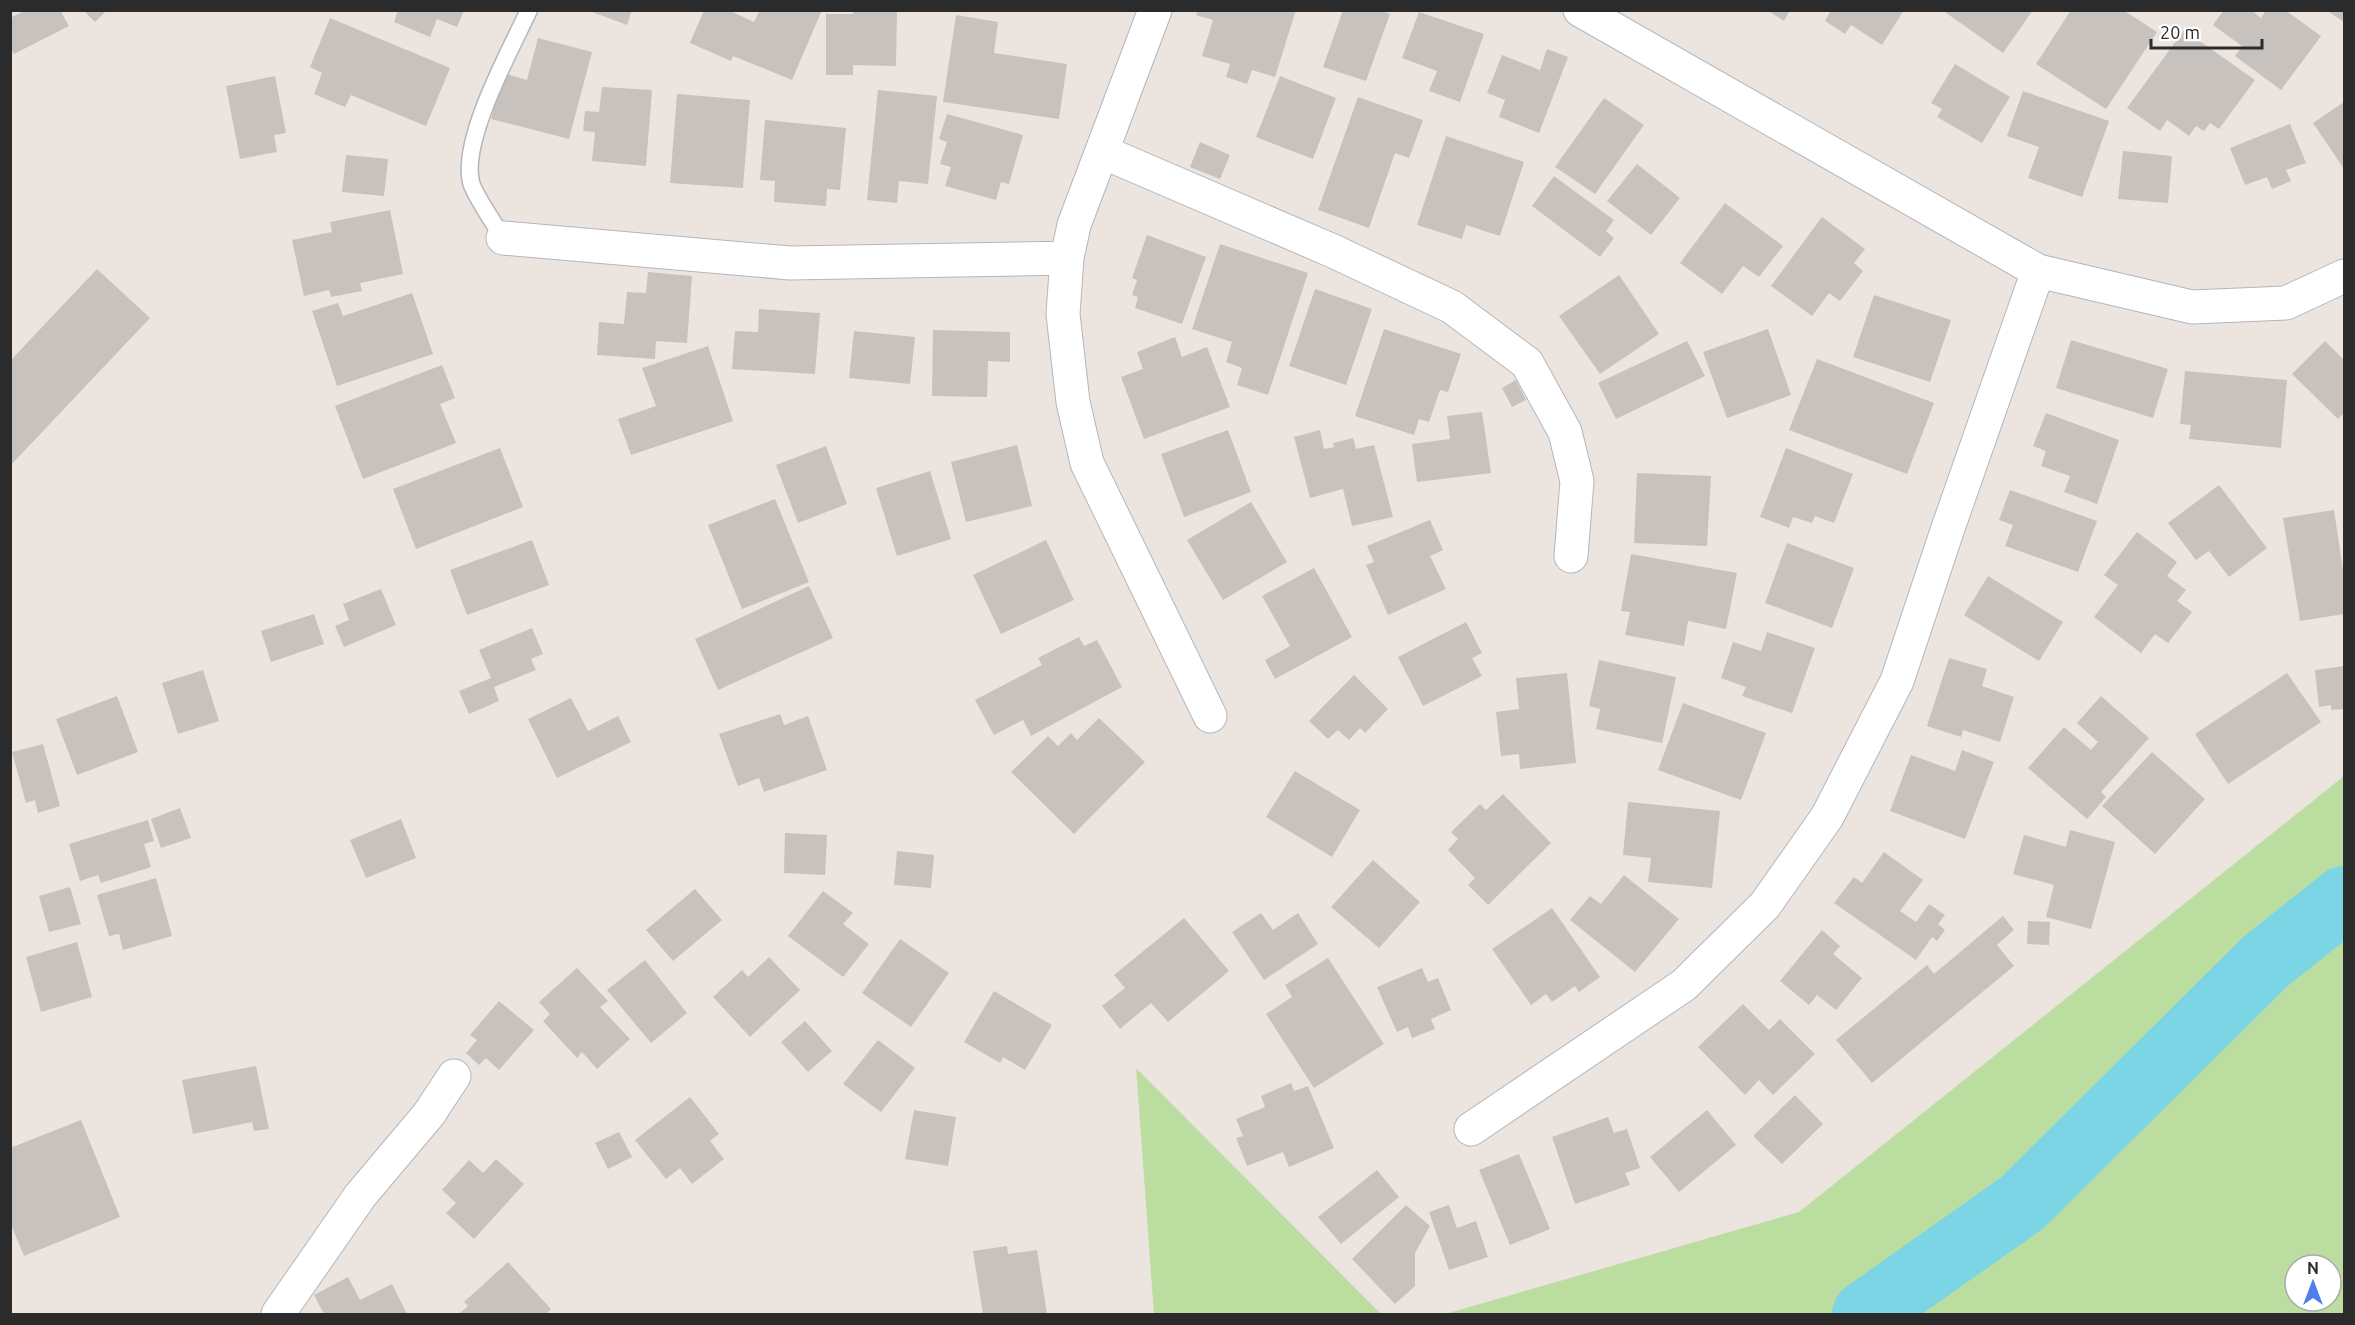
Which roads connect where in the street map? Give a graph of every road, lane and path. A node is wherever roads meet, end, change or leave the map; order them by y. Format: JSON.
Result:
{"nodes":[{"id":1,"x":529,"y":10,"type":"edge"},
{"id":2,"x":1155,"y":10,"type":"edge"},
{"id":3,"x":1580,"y":10,"type":"edge"},
{"id":4,"x":1103,"y":152,"type":"junction"},
{"id":5,"x":503,"y":238,"type":"joint"},
{"id":6,"x":1067,"y":258,"type":"junction"},
{"id":7,"x":2038,"y":271,"type":"junction"},
{"id":8,"x":2344,"y":276,"type":"edge"},
{"id":9,"x":1571,"y":556,"type":"dead end"},
{"id":10,"x":1210,"y":716,"type":"dead end"},
{"id":11,"x":454,"y":1076,"type":"dead end"},
{"id":12,"x":1471,"y":1129,"type":"dead end"},
{"id":13,"x":278,"y":1314,"type":"edge"}],
"edges":[{"from":1,"to":5,"type":"lane"},
{"from":2,"to":4,"type":"street"},
{"from":3,"to":7,"type":"street"},
{"from":4,"to":6,"type":"street"},
{"from":4,"to":9,"type":"street"},
{"from":5,"to":6,"type":"street"},
{"from":6,"to":10,"type":"street"},
{"from":7,"to":8,"type":"street"},
{"from":7,"to":12,"type":"street"},
{"from":11,"to":13,"type":"street"}]}
